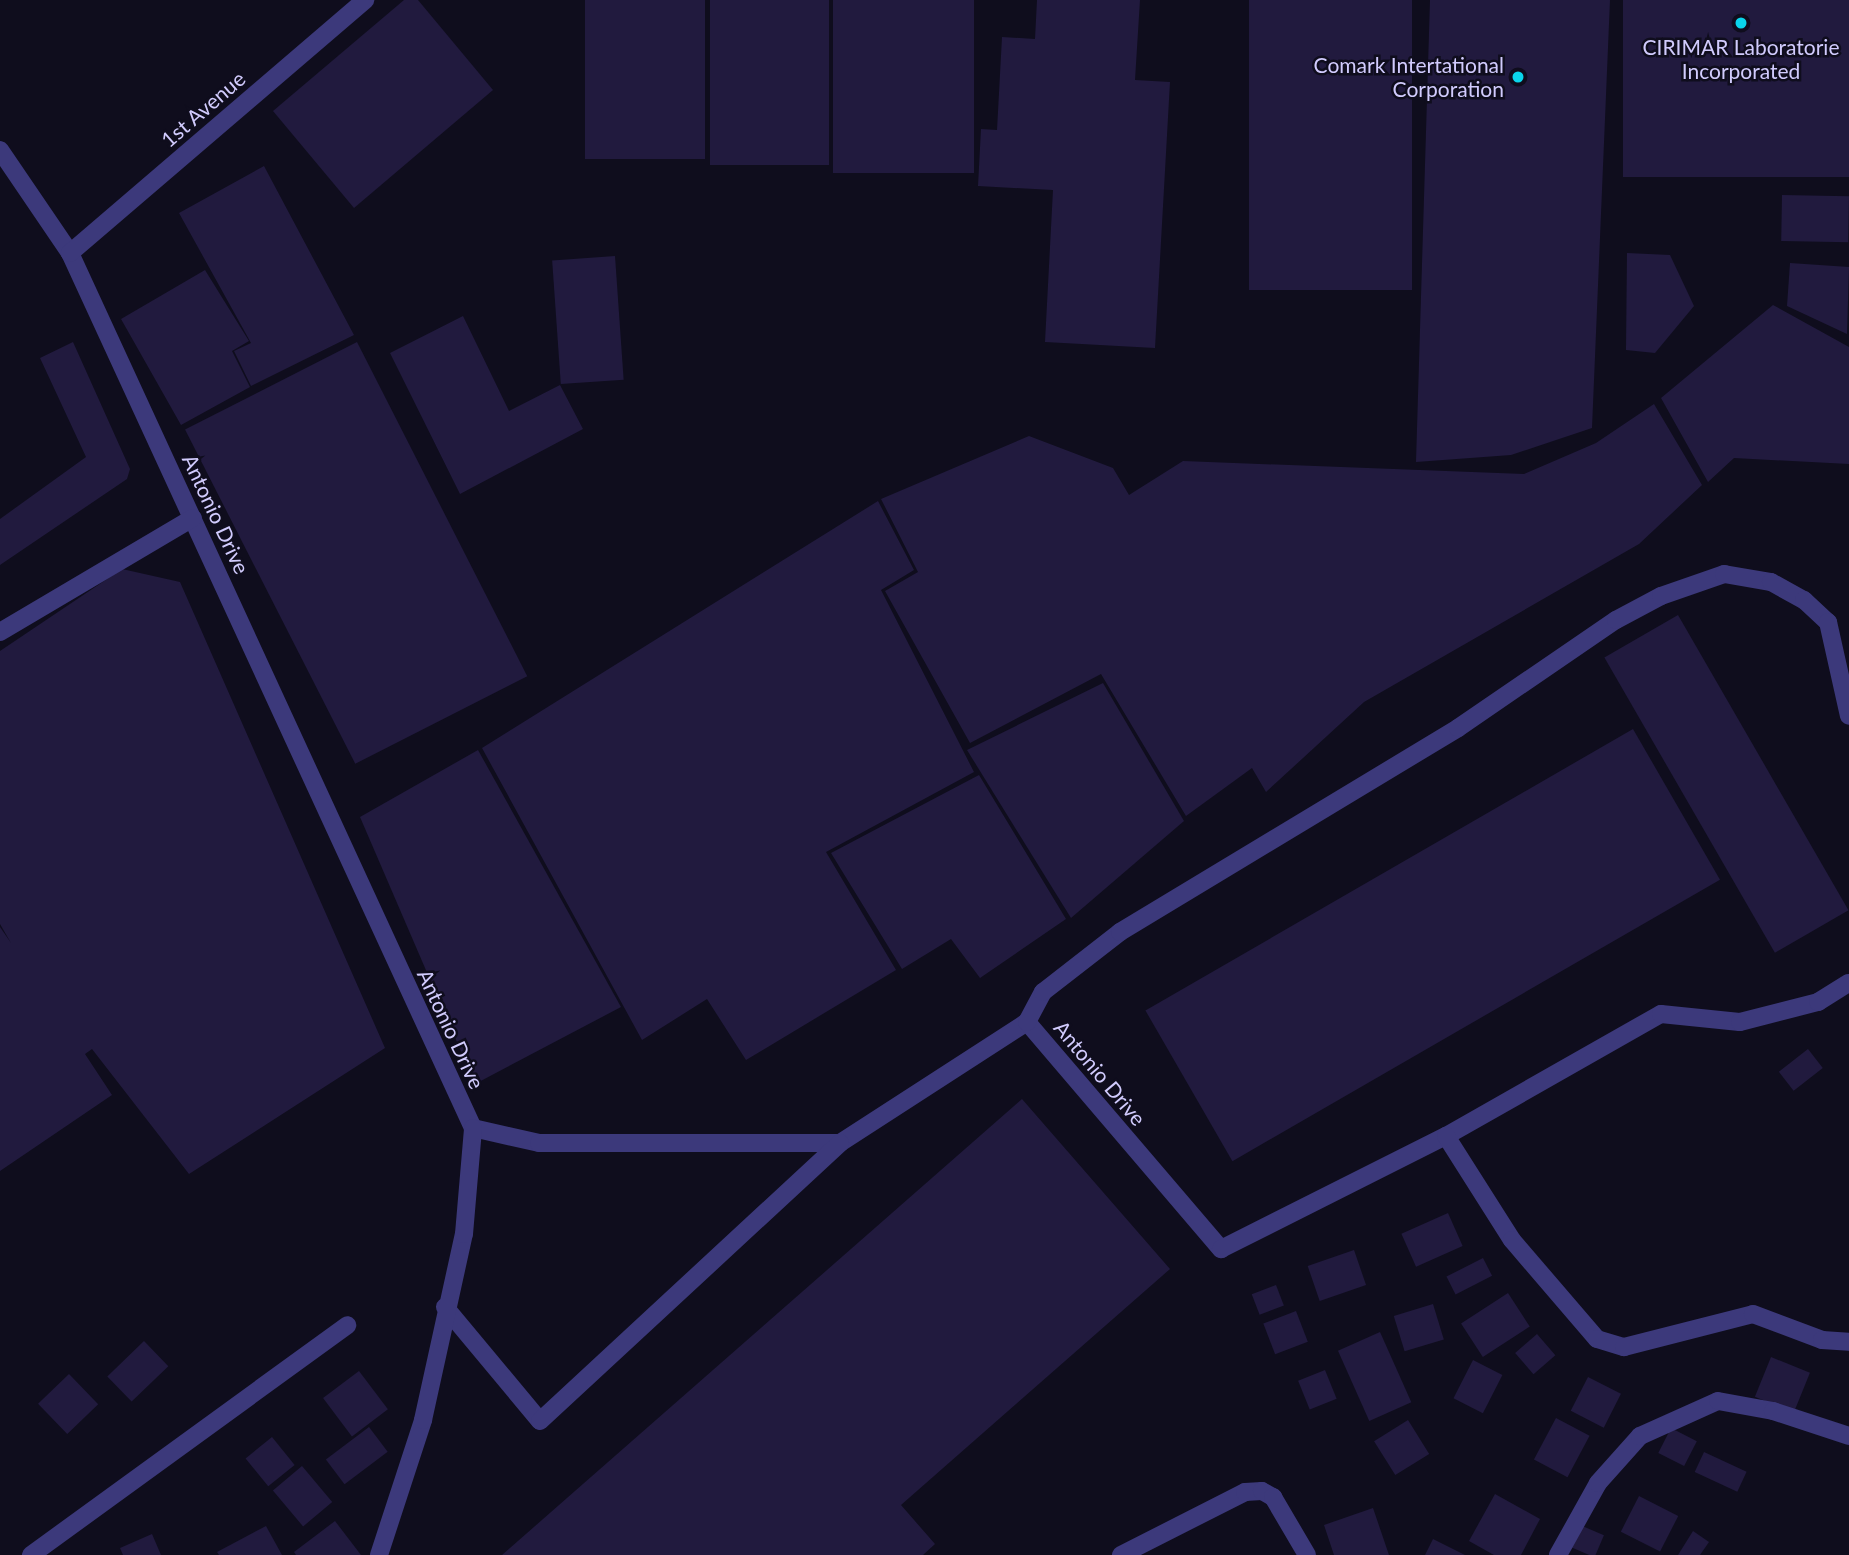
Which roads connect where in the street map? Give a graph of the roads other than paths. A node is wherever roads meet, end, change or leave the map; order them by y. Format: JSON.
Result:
{"nodes":[{"id":1,"x":365,"y":0,"type":"edge"},
{"id":2,"x":0,"y":150,"type":"edge"},
{"id":3,"x":70,"y":253,"type":"junction"},
{"id":4,"x":193,"y":518,"type":"junction"},
{"id":5,"x":0,"y":632,"type":"edge"},
{"id":6,"x":1849,"y":716,"type":"edge"},
{"id":7,"x":1849,"y":983,"type":"edge"},
{"id":8,"x":1027,"y":1022,"type":"junction"},
{"id":9,"x":473,"y":1128,"type":"junction"},
{"id":10,"x":1446,"y":1136,"type":"junction"},
{"id":11,"x":840,"y":1143,"type":"junction"},
{"id":12,"x":445,"y":1307,"type":"junction"},
{"id":13,"x":347,"y":1325,"type":"dead end"},
{"id":14,"x":1849,"y":1342,"type":"edge"},
{"id":15,"x":1849,"y":1436,"type":"edge"},
{"id":16,"x":31,"y":1555,"type":"edge"},
{"id":17,"x":379,"y":1555,"type":"edge"},
{"id":18,"x":1121,"y":1555,"type":"edge"},
{"id":19,"x":1307,"y":1555,"type":"edge"},
{"id":20,"x":1559,"y":1555,"type":"edge"}],
"edges":[{"from":1,"to":3,"type":"street","name":"1st Avenue"},
{"from":2,"to":3,"type":"street","name":"Antonio Drive"},
{"from":3,"to":4,"type":"street","name":"Antonio Drive"},
{"from":4,"to":5,"type":"street"},
{"from":4,"to":9,"type":"street","name":"Antonio Drive"},
{"from":6,"to":8,"type":"street"},
{"from":7,"to":10,"type":"street"},
{"from":8,"to":10,"type":"street","name":"Antonio Drive"},
{"from":8,"to":11,"type":"street","name":"Antonio Drive"},
{"from":9,"to":11,"type":"street"},
{"from":9,"to":12,"type":"street"},
{"from":10,"to":14,"type":"street"},
{"from":11,"to":12,"type":"street","name":"Antonio Drive"},
{"from":12,"to":17,"type":"street"},
{"from":13,"to":16,"type":"street"},
{"from":15,"to":20,"type":"street"},
{"from":18,"to":19,"type":"street"}]}
